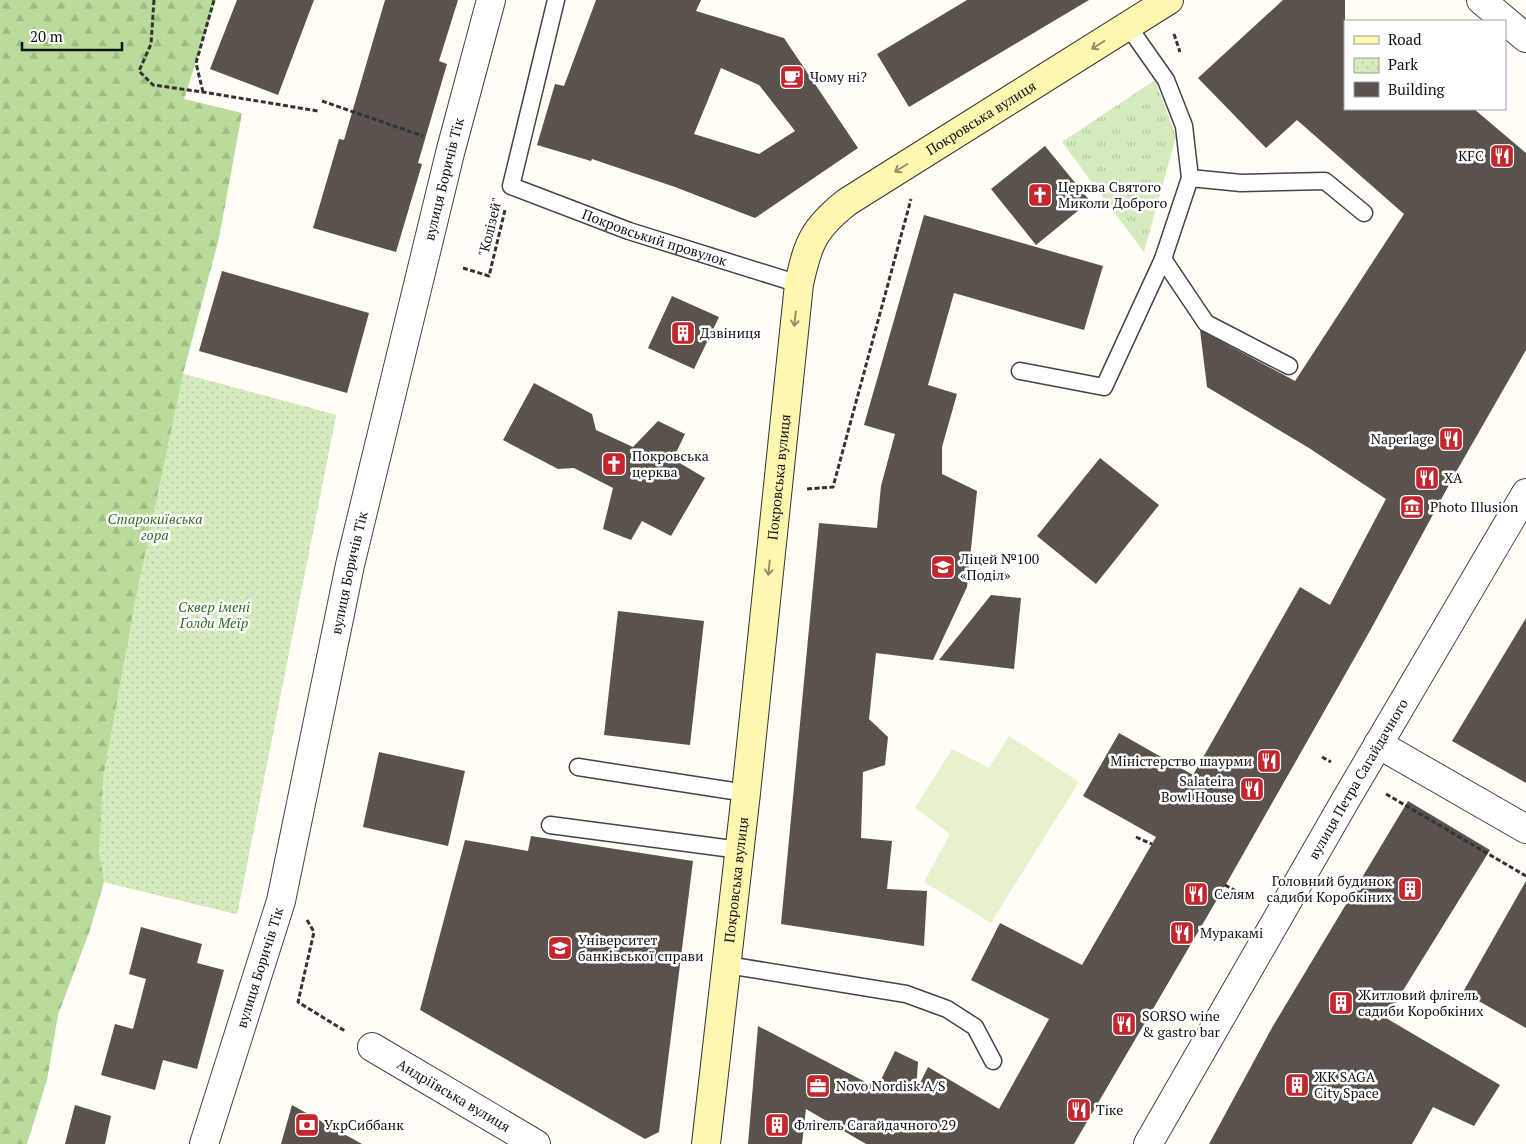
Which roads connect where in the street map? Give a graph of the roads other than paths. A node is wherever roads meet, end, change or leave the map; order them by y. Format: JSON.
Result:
{"nodes":[{"id":1,"x":491,"y":0,"type":"edge"},
{"id":2,"x":556,"y":0,"type":"edge"},
{"id":3,"x":1169,"y":0,"type":"edge"},
{"id":4,"x":1481,"y":0,"type":"edge"},
{"id":5,"x":1505,"y":20,"type":"edge"},
{"id":6,"x":1506,"y":21,"type":"edge"},
{"id":7,"x":1128,"y":26,"type":"junction"},
{"id":8,"x":1526,"y":38,"type":"edge"},
{"id":9,"x":1190,"y":178,"type":"junction"},
{"id":10,"x":1364,"y":213,"type":"dead end"},
{"id":11,"x":1163,"y":260,"type":"junction"},
{"id":12,"x":799,"y":284,"type":"junction"},
{"id":13,"x":1289,"y":366,"type":"dead end"},
{"id":14,"x":1020,"y":371,"type":"dead end"},
{"id":15,"x":1526,"y":493,"type":"edge"},
{"id":16,"x":1378,"y":744,"type":"junction"},
{"id":17,"x":578,"y":767,"type":"dead end"},
{"id":18,"x":746,"y":793,"type":"junction"},
{"id":19,"x":550,"y":825,"type":"dead end"},
{"id":20,"x":1526,"y":829,"type":"edge"},
{"id":21,"x":740,"y":850,"type":"junction"},
{"id":22,"x":726,"y":965,"type":"junction"},
{"id":23,"x":372,"y":1047,"type":"road end"},
{"id":24,"x":993,"y":1061,"type":"dead end"},
{"id":25,"x":204,"y":1144,"type":"edge"},
{"id":26,"x":536,"y":1144,"type":"edge"},
{"id":27,"x":706,"y":1144,"type":"edge"},
{"id":28,"x":1148,"y":1144,"type":"edge"}],
"edges":[{"from":1,"to":25,"type":"street","name":"вулиця Боричів Тік"},
{"from":2,"to":12,"type":"lane","name":"Покровський провулок"},
{"from":3,"to":7,"type":"street","name":"Покровська вулиця"},
{"from":4,"to":5,"type":"street"},
{"from":6,"to":8,"type":"street"},
{"from":7,"to":9,"type":"lane"},
{"from":7,"to":12,"type":"street","name":"Покровська вулиця","one_way":true},
{"from":9,"to":10,"type":"lane"},
{"from":9,"to":11,"type":"lane"},
{"from":11,"to":13,"type":"lane"},
{"from":11,"to":14,"type":"lane"},
{"from":12,"to":18,"type":"street","name":"Покровська вулиця","one_way":true},
{"from":15,"to":16,"type":"street","name":"вулиця Петра Сагайдачного"},
{"from":16,"to":20,"type":"street"},
{"from":16,"to":28,"type":"street","name":"вулиця Петра Сагайдачного"},
{"from":17,"to":18,"type":"lane"},
{"from":18,"to":21,"type":"street","name":"Покровська вулиця"},
{"from":19,"to":21,"type":"lane"},
{"from":21,"to":22,"type":"street","name":"Покровська вулиця"},
{"from":22,"to":24,"type":"lane"},
{"from":22,"to":27,"type":"street","name":"Покровська вулиця"},
{"from":23,"to":26,"type":"street","name":"Андріївська вулиця"}]}
